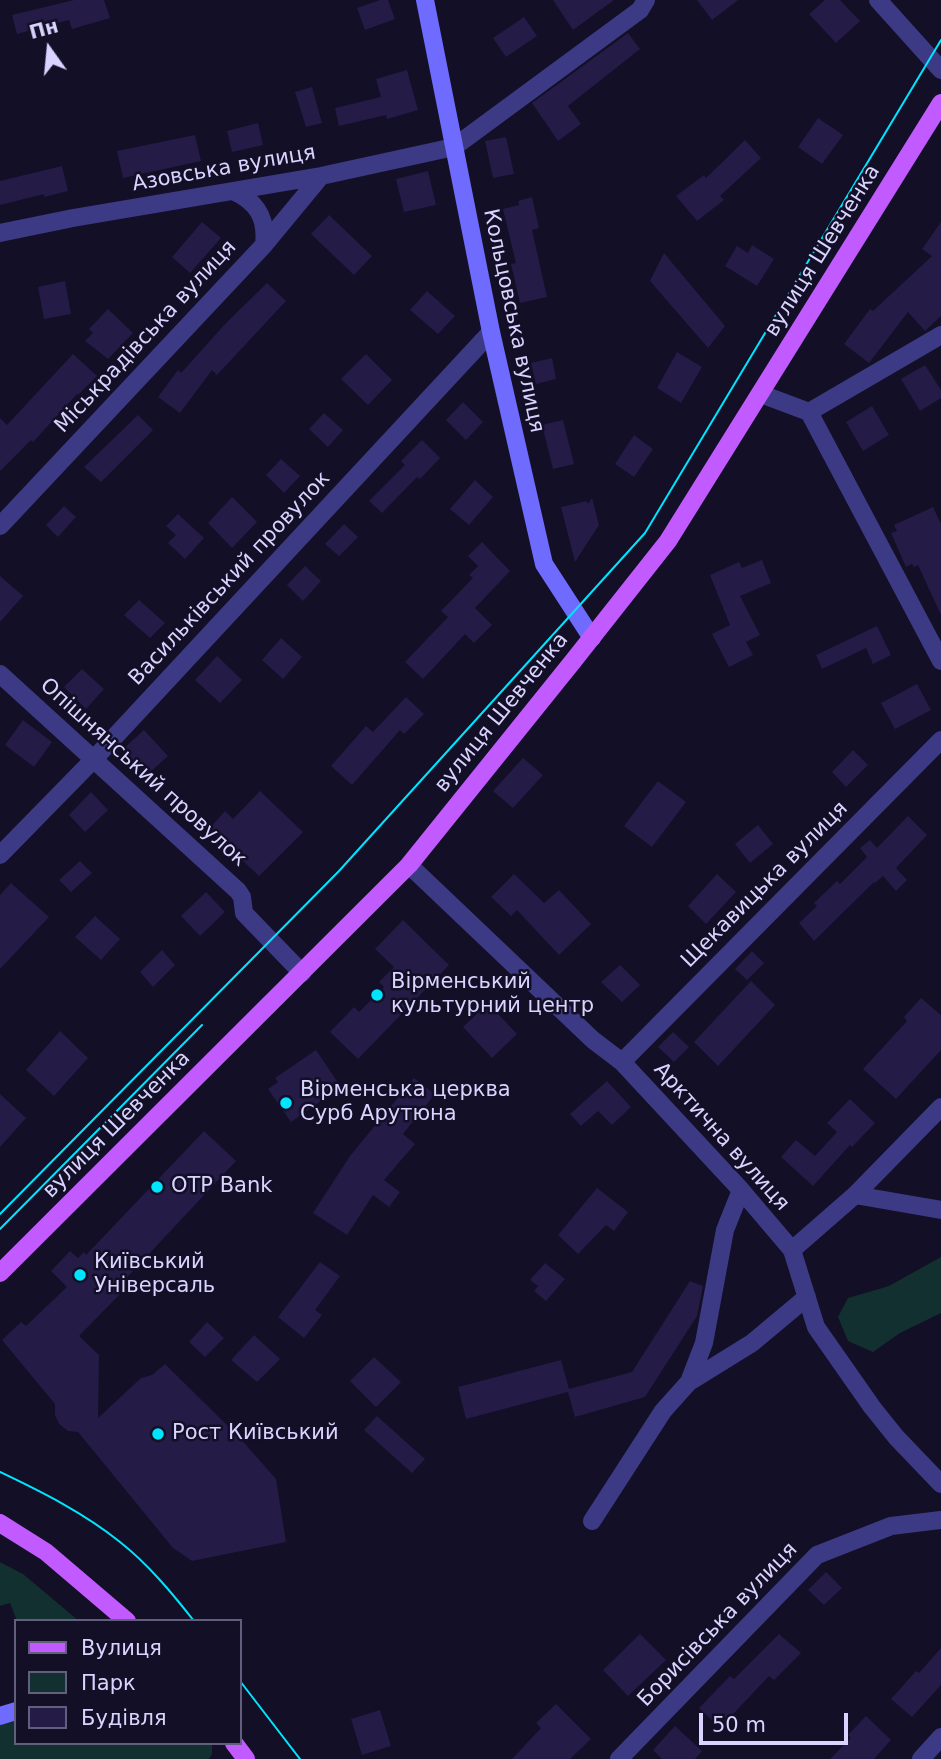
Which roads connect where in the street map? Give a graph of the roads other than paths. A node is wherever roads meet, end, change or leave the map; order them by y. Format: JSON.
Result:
{"nodes":[{"id":1,"x":425,"y":0,"type":"edge"},
{"id":2,"x":646,"y":0,"type":"edge"},
{"id":3,"x":878,"y":0,"type":"edge"},
{"id":4,"x":941,"y":70,"type":"edge"},
{"id":5,"x":941,"y":103,"type":"edge"},
{"id":6,"x":454,"y":147,"type":"junction"},
{"id":7,"x":320,"y":176,"type":"junction"},
{"id":8,"x":233,"y":191,"type":"junction"},
{"id":9,"x":0,"y":233,"type":"edge"},
{"id":10,"x":264,"y":245,"type":"junction"},
{"id":11,"x":491,"y":332,"type":"junction"},
{"id":12,"x":941,"y":335,"type":"edge"},
{"id":13,"x":761,"y":394,"type":"junction"},
{"id":14,"x":809,"y":412,"type":"junction"},
{"id":15,"x":0,"y":526,"type":"edge"},
{"id":16,"x":592,"y":638,"type":"junction"},
{"id":17,"x":941,"y":660,"type":"edge"},
{"id":18,"x":0,"y":674,"type":"edge"},
{"id":19,"x":941,"y":740,"type":"edge"},
{"id":20,"x":94,"y":759,"type":"junction"},
{"id":21,"x":0,"y":855,"type":"edge"},
{"id":22,"x":409,"y":865,"type":"junction"},
{"id":23,"x":302,"y":973,"type":"junction"},
{"id":24,"x":622,"y":1062,"type":"junction"},
{"id":25,"x":941,"y":1107,"type":"edge"},
{"id":26,"x":741,"y":1189,"type":"junction"},
{"id":27,"x":855,"y":1195,"type":"junction"},
{"id":28,"x":941,"y":1210,"type":"edge"},
{"id":29,"x":792,"y":1250,"type":"junction"},
{"id":30,"x":0,"y":1273,"type":"edge"},
{"id":31,"x":807,"y":1297,"type":"junction"},
{"id":32,"x":689,"y":1382,"type":"junction"},
{"id":33,"x":941,"y":1484,"type":"edge"},
{"id":34,"x":941,"y":1520,"type":"edge"},
{"id":35,"x":592,"y":1521,"type":"dead end"},
{"id":36,"x":0,"y":1523,"type":"edge"},
{"id":37,"x":125,"y":1619,"type":"edge"},
{"id":38,"x":941,"y":1737,"type":"edge"},
{"id":39,"x":619,"y":1759,"type":"edge"},
{"id":40,"x":921,"y":1759,"type":"edge"}],
"edges":[{"from":1,"to":6,"type":"street","name":"Кольцовська вулиця"},
{"from":2,"to":6,"type":"street"},
{"from":3,"to":4,"type":"street"},
{"from":5,"to":13,"type":"main road","name":"вулиця Шевченка"},
{"from":6,"to":7,"type":"street","name":"Азовська вулиця"},
{"from":6,"to":11,"type":"street","name":"Кольцовська вулиця"},
{"from":7,"to":8,"type":"street","name":"Азовська вулиця"},
{"from":7,"to":10,"type":"street","name":"Міськрадівська вулиця"},
{"from":8,"to":9,"type":"street","name":"Азовська вулиця"},
{"from":8,"to":10,"type":"street"},
{"from":10,"to":15,"type":"street","name":"Міськрадівська вулиця"},
{"from":11,"to":16,"type":"street","name":"Кольцовська вулиця"},
{"from":11,"to":20,"type":"street","name":"Васильківський провулок"},
{"from":12,"to":14,"type":"street"},
{"from":13,"to":14,"type":"street"},
{"from":13,"to":16,"type":"main road","name":"вулиця Шевченка"},
{"from":14,"to":17,"type":"street"},
{"from":16,"to":22,"type":"main road","name":"вулиця Шевченка"},
{"from":18,"to":20,"type":"street","name":"Опішнянський провулок"},
{"from":19,"to":24,"type":"street","name":"Щекавицька вулиця"},
{"from":20,"to":21,"type":"street","name":"Васильківський провулок"},
{"from":20,"to":23,"type":"street","name":"Опішнянський провулок"},
{"from":22,"to":23,"type":"main road","name":"вулиця Шевченка"},
{"from":22,"to":24,"type":"street","name":"Арктична вулиця"},
{"from":23,"to":30,"type":"main road","name":"вулиця Шевченка"},
{"from":24,"to":26,"type":"street","name":"Арктична вулиця"},
{"from":25,"to":27,"type":"street"},
{"from":26,"to":29,"type":"street","name":"Арктична вулиця"},
{"from":26,"to":32,"type":"street"},
{"from":27,"to":28,"type":"street"},
{"from":27,"to":29,"type":"street"},
{"from":29,"to":31,"type":"street","name":"Арктична вулиця"},
{"from":31,"to":32,"type":"street"},
{"from":31,"to":33,"type":"street","name":"Арктична вулиця"},
{"from":32,"to":35,"type":"street"},
{"from":34,"to":39,"type":"street","name":"Борисівська вулиця"},
{"from":36,"to":37,"type":"main road"},
{"from":38,"to":40,"type":"street"}]}
